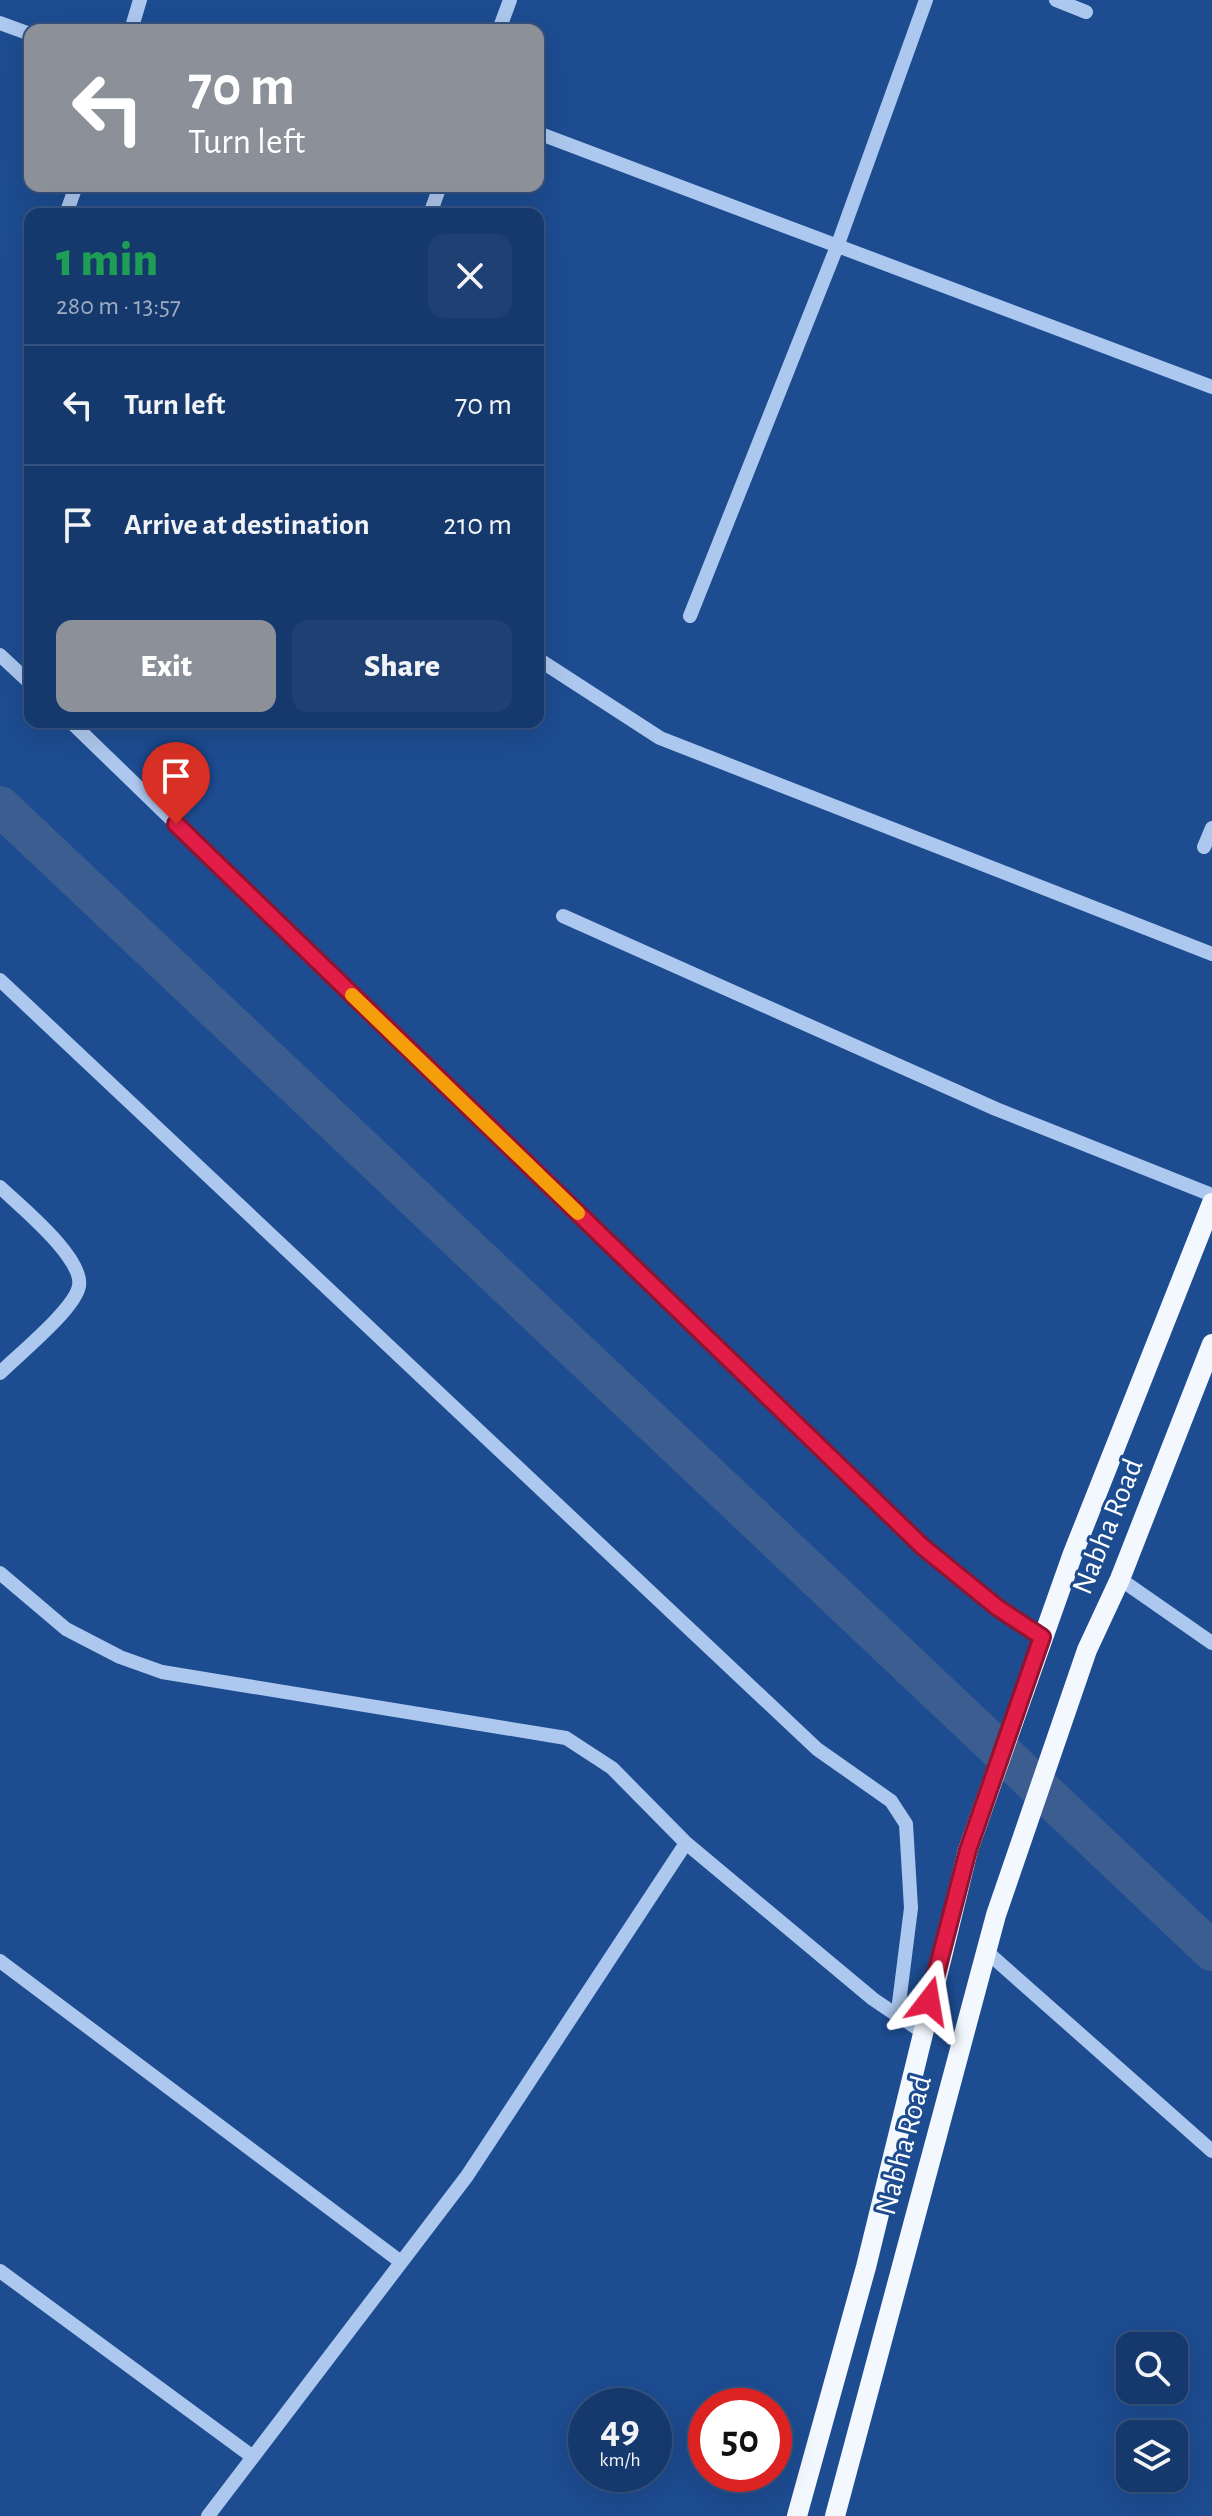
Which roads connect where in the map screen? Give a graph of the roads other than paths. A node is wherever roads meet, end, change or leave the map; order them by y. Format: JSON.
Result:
{"nodes":[{"id":1,"x":140,"y":0,"type":"edge"},
{"id":2,"x":510,"y":0,"type":"edge"},
{"id":3,"x":926,"y":0,"type":"edge"},
{"id":4,"x":1056,"y":0,"type":"edge"},
{"id":5,"x":1086,"y":12,"type":"dead end"},
{"id":6,"x":0,"y":23,"type":"edge"},
{"id":7,"x":133,"y":24,"type":"edge"},
{"id":8,"x":501,"y":24,"type":"edge"},
{"id":9,"x":24,"y":32,"type":"edge"},
{"id":10,"x":544,"y":135,"type":"edge"},
{"id":11,"x":838,"y":244,"type":"junction"},
{"id":12,"x":1212,"y":387,"type":"edge"},
{"id":13,"x":690,"y":616,"type":"dead end"},
{"id":14,"x":0,"y":655,"type":"edge"},
{"id":15,"x":544,"y":663,"type":"edge"},
{"id":16,"x":24,"y":677,"type":"edge"},
{"id":17,"x":77,"y":728,"type":"edge"},
{"id":18,"x":1212,"y":828,"type":"edge"},
{"id":19,"x":1204,"y":847,"type":"dead end"},
{"id":20,"x":563,"y":916,"type":"dead end"},
{"id":21,"x":1212,"y":954,"type":"edge"},
{"id":22,"x":0,"y":980,"type":"edge"},
{"id":23,"x":0,"y":1187,"type":"edge"},
{"id":24,"x":1212,"y":1195,"type":"edge"},
{"id":25,"x":1212,"y":1203,"type":"edge"},
{"id":26,"x":1212,"y":1344,"type":"edge"},
{"id":27,"x":0,"y":1373,"type":"edge"},
{"id":28,"x":0,"y":1573,"type":"edge"},
{"id":29,"x":1120,"y":1579,"type":"junction"},
{"id":30,"x":1212,"y":1643,"type":"edge"},
{"id":31,"x":1039,"y":1645,"type":"junction"},
{"id":32,"x":686,"y":1843,"type":"junction"},
{"id":33,"x":986,"y":1951,"type":"junction"},
{"id":34,"x":0,"y":1961,"type":"edge"},
{"id":35,"x":902,"y":2018,"type":"junction"},
{"id":36,"x":921,"y":2031,"type":"junction"},
{"id":37,"x":1212,"y":2151,"type":"edge"},
{"id":38,"x":401,"y":2262,"type":"junction"},
{"id":39,"x":0,"y":2271,"type":"edge"},
{"id":40,"x":253,"y":2457,"type":"junction"},
{"id":41,"x":208,"y":2516,"type":"edge"},
{"id":42,"x":797,"y":2516,"type":"edge"},
{"id":43,"x":835,"y":2516,"type":"edge"}],
"edges":[{"from":1,"to":7,"type":"street"},
{"from":2,"to":8,"type":"street"},
{"from":3,"to":11,"type":"street"},
{"from":4,"to":5,"type":"street"},
{"from":6,"to":9,"type":"street"},
{"from":10,"to":11,"type":"street"},
{"from":11,"to":12,"type":"street"},
{"from":11,"to":13,"type":"street"},
{"from":14,"to":16,"type":"street"},
{"from":15,"to":21,"type":"street"},
{"from":17,"to":31,"type":"street"},
{"from":18,"to":19,"type":"street"},
{"from":20,"to":24,"type":"street"},
{"from":22,"to":35,"type":"street"},
{"from":23,"to":27,"type":"street"},
{"from":25,"to":31,"type":"main road"},
{"from":26,"to":29,"type":"main road","name":"Nabha Road"},
{"from":28,"to":32,"type":"street"},
{"from":29,"to":30,"type":"street"},
{"from":29,"to":33,"type":"main road","name":"Nabha Road"},
{"from":31,"to":36,"type":"main road"},
{"from":32,"to":35,"type":"street"},
{"from":32,"to":38,"type":"street"},
{"from":33,"to":37,"type":"street"},
{"from":33,"to":43,"type":"main road","name":"Nabha Road"},
{"from":34,"to":38,"type":"street"},
{"from":35,"to":36,"type":"street"},
{"from":36,"to":42,"type":"main road"},
{"from":38,"to":40,"type":"street"},
{"from":39,"to":40,"type":"street"},
{"from":40,"to":41,"type":"street"}]}
